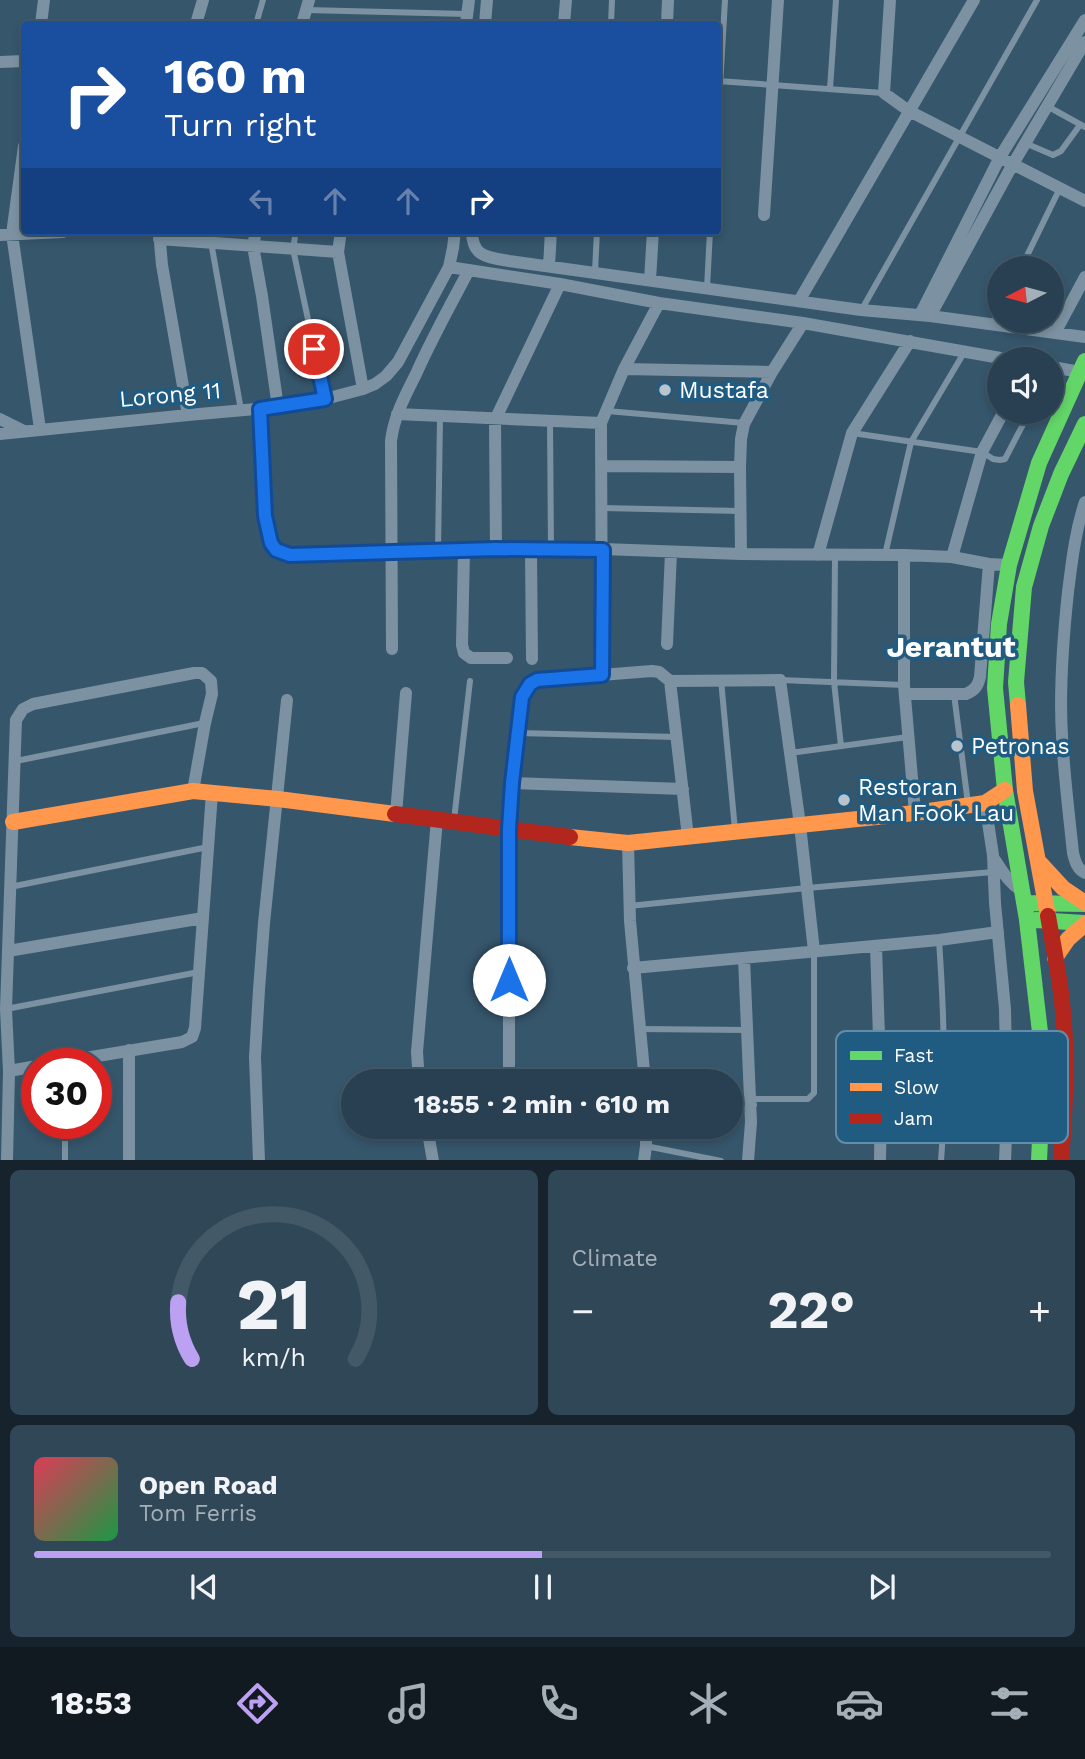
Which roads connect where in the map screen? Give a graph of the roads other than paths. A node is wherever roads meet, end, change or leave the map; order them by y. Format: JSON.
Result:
{"nodes":[{"id":1,"x":44,"y":0,"type":"edge"},
{"id":2,"x":203,"y":0,"type":"edge"},
{"id":3,"x":263,"y":0,"type":"edge"},
{"id":4,"x":469,"y":0,"type":"edge"},
{"id":5,"x":487,"y":0,"type":"edge"},
{"id":6,"x":566,"y":0,"type":"edge"},
{"id":7,"x":612,"y":0,"type":"edge"},
{"id":8,"x":668,"y":0,"type":"edge"},
{"id":9,"x":725,"y":0,"type":"edge"},
{"id":10,"x":778,"y":0,"type":"edge"},
{"id":11,"x":836,"y":0,"type":"edge"},
{"id":12,"x":890,"y":0,"type":"edge"},
{"id":13,"x":974,"y":0,"type":"edge"},
{"id":14,"x":1037,"y":0,"type":"edge"},
{"id":15,"x":308,"y":5,"type":"edge"},
{"id":16,"x":467,"y":19,"type":"edge"},
{"id":17,"x":1085,"y":20,"type":"edge"},
{"id":18,"x":41,"y":21,"type":"edge"},
{"id":19,"x":197,"y":21,"type":"edge"},
{"id":20,"x":257,"y":21,"type":"edge"},
{"id":21,"x":485,"y":21,"type":"edge"},
{"id":22,"x":565,"y":21,"type":"edge"},
{"id":23,"x":611,"y":21,"type":"edge"},
{"id":24,"x":667,"y":21,"type":"edge"},
{"id":25,"x":1085,"y":42,"type":"edge"},
{"id":26,"x":721,"y":55,"type":"edge"},
{"id":27,"x":21,"y":61,"type":"edge"},
{"id":28,"x":0,"y":62,"type":"edge"},
{"id":29,"x":721,"y":82,"type":"edge"},
{"id":30,"x":772,"y":85,"type":"junction"},
{"id":31,"x":830,"y":89,"type":"junction"},
{"id":32,"x":884,"y":93,"type":"junction"},
{"id":33,"x":1047,"y":106,"type":"junction"},
{"id":34,"x":909,"y":111,"type":"junction"},
{"id":35,"x":1083,"y":126,"type":"edge"},
{"id":36,"x":960,"y":137,"type":"junction"},
{"id":37,"x":1025,"y":143,"type":"junction"},
{"id":38,"x":1000,"y":157,"type":"junction"},
{"id":39,"x":21,"y":161,"type":"edge"},
{"id":40,"x":1013,"y":164,"type":"junction"},
{"id":41,"x":1060,"y":188,"type":"junction"},
{"id":42,"x":1085,"y":201,"type":"edge"},
{"id":43,"x":764,"y":215,"type":"dead end"},
{"id":44,"x":6,"y":234,"type":"edge"},
{"id":45,"x":159,"y":235,"type":"edge"},
{"id":46,"x":255,"y":235,"type":"edge"},
{"id":47,"x":295,"y":235,"type":"edge"},
{"id":48,"x":340,"y":235,"type":"edge"},
{"id":49,"x":455,"y":235,"type":"edge"},
{"id":50,"x":472,"y":235,"type":"edge"},
{"id":51,"x":551,"y":235,"type":"edge"},
{"id":52,"x":597,"y":235,"type":"edge"},
{"id":53,"x":653,"y":235,"type":"edge"},
{"id":54,"x":710,"y":235,"type":"edge"},
{"id":55,"x":211,"y":237,"type":"edge"},
{"id":56,"x":253,"y":246,"type":"junction"},
{"id":57,"x":293,"y":249,"type":"junction"},
{"id":58,"x":338,"y":252,"type":"junction"},
{"id":59,"x":1027,"y":256,"type":"edge"},
{"id":60,"x":549,"y":266,"type":"junction"},
{"id":61,"x":449,"y":267,"type":"junction"},
{"id":62,"x":469,"y":270,"type":"junction"},
{"id":63,"x":595,"y":272,"type":"junction"},
{"id":64,"x":1085,"y":277,"type":"edge"},
{"id":65,"x":650,"y":280,"type":"junction"},
{"id":66,"x":560,"y":284,"type":"junction"},
{"id":67,"x":707,"y":288,"type":"junction"},
{"id":68,"x":799,"y":301,"type":"junction"},
{"id":69,"x":659,"y":303,"type":"junction"},
{"id":70,"x":704,"y":309,"type":"junction"},
{"id":71,"x":861,"y":310,"type":"junction"},
{"id":72,"x":925,"y":315,"type":"junction"},
{"id":73,"x":1064,"y":316,"type":"edge"},
{"id":74,"x":803,"y":323,"type":"junction"},
{"id":75,"x":987,"y":324,"type":"edge"},
{"id":76,"x":1055,"y":333,"type":"edge"},
{"id":77,"x":1085,"y":337,"type":"edge"},
{"id":78,"x":910,"y":341,"type":"junction"},
{"id":79,"x":965,"y":351,"type":"junction"},
{"id":80,"x":987,"y":355,"type":"edge"},
{"id":81,"x":1083,"y":366,"type":"edge"},
{"id":82,"x":1064,"y":367,"type":"edge"},
{"id":83,"x":624,"y":369,"type":"junction"},
{"id":84,"x":772,"y":372,"type":"junction"},
{"id":85,"x":363,"y":389,"type":"junction"},
{"id":86,"x":325,"y":399,"type":"junction"},
{"id":87,"x":278,"y":407,"type":"junction"},
{"id":88,"x":260,"y":409,"type":"junction"},
{"id":89,"x":241,"y":410,"type":"junction"},
{"id":90,"x":397,"y":414,"type":"junction"},
{"id":91,"x":188,"y":415,"type":"junction"},
{"id":92,"x":440,"y":416,"type":"junction"},
{"id":93,"x":604,"y":417,"type":"junction"},
{"id":94,"x":0,"y":419,"type":"edge"},
{"id":95,"x":495,"y":419,"type":"junction"},
{"id":96,"x":550,"y":421,"type":"junction"},
{"id":97,"x":744,"y":424,"type":"junction"},
{"id":98,"x":997,"y":424,"type":"edge"},
{"id":99,"x":1023,"y":424,"type":"edge"},
{"id":100,"x":1085,"y":424,"type":"edge"},
{"id":101,"x":40,"y":429,"type":"junction"},
{"id":102,"x":24,"y":431,"type":"junction"},
{"id":103,"x":852,"y":433,"type":"junction"},
{"id":104,"x":0,"y":434,"type":"edge"},
{"id":105,"x":911,"y":442,"type":"junction"},
{"id":106,"x":982,"y":452,"type":"junction"},
{"id":107,"x":602,"y":466,"type":"junction"},
{"id":108,"x":740,"y":467,"type":"junction"},
{"id":109,"x":1085,"y":502,"type":"edge"},
{"id":110,"x":602,"y":508,"type":"junction"},
{"id":111,"x":740,"y":511,"type":"junction"},
{"id":112,"x":496,"y":549,"type":"junction"},
{"id":113,"x":464,"y":550,"type":"junction"},
{"id":114,"x":531,"y":550,"type":"junction"},
{"id":115,"x":551,"y":550,"type":"junction"},
{"id":116,"x":603,"y":550,"type":"junction"},
{"id":117,"x":438,"y":551,"type":"junction"},
{"id":118,"x":391,"y":552,"type":"junction"},
{"id":119,"x":671,"y":552,"type":"junction"},
{"id":120,"x":741,"y":554,"type":"junction"},
{"id":121,"x":818,"y":555,"type":"junction"},
{"id":122,"x":835,"y":555,"type":"junction"},
{"id":123,"x":885,"y":555,"type":"junction"},
{"id":124,"x":904,"y":555,"type":"junction"},
{"id":125,"x":952,"y":556,"type":"junction"},
{"id":126,"x":989,"y":564,"type":"junction"},
{"id":127,"x":1009,"y":565,"type":"junction"},
{"id":128,"x":667,"y":645,"type":"dead end"},
{"id":129,"x":392,"y":649,"type":"dead end"},
{"id":130,"x":507,"y":658,"type":"dead end"},
{"id":131,"x":532,"y":659,"type":"dead end"},
{"id":132,"x":602,"y":675,"type":"junction"},
{"id":133,"x":721,"y":680,"type":"junction"},
{"id":134,"x":780,"y":680,"type":"junction"},
{"id":135,"x":470,"y":681,"type":"dead end"},
{"id":136,"x":670,"y":681,"type":"junction"},
{"id":137,"x":834,"y":682,"type":"junction"},
{"id":138,"x":904,"y":690,"type":"junction"},
{"id":139,"x":406,"y":693,"type":"dead end"},
{"id":140,"x":954,"y":694,"type":"junction"},
{"id":141,"x":287,"y":700,"type":"dead end"},
{"id":142,"x":205,"y":723,"type":"junction"},
{"id":143,"x":518,"y":733,"type":"junction"},
{"id":144,"x":677,"y":737,"type":"junction"},
{"id":145,"x":908,"y":737,"type":"junction"},
{"id":146,"x":841,"y":746,"type":"junction"},
{"id":147,"x":790,"y":753,"type":"junction"},
{"id":148,"x":14,"y":761,"type":"junction"},
{"id":149,"x":512,"y":783,"type":"junction"},
{"id":150,"x":683,"y":789,"type":"junction"},
{"id":151,"x":1005,"y":790,"type":"junction"},
{"id":152,"x":192,"y":791,"type":"junction"},
{"id":153,"x":212,"y":793,"type":"junction"},
{"id":154,"x":278,"y":799,"type":"junction"},
{"id":155,"x":985,"y":803,"type":"junction"},
{"id":156,"x":968,"y":806,"type":"junction"},
{"id":157,"x":915,"y":813,"type":"junction"},
{"id":158,"x":396,"y":814,"type":"junction"},
{"id":159,"x":445,"y":821,"type":"junction"},
{"id":160,"x":13,"y":822,"type":"junction"},
{"id":161,"x":800,"y":825,"type":"junction"},
{"id":162,"x":509,"y":829,"type":"junction"},
{"id":163,"x":736,"y":832,"type":"junction"},
{"id":164,"x":688,"y":837,"type":"junction"},
{"id":165,"x":628,"y":843,"type":"junction"},
{"id":166,"x":208,"y":847,"type":"junction"},
{"id":167,"x":993,"y":855,"type":"junction"},
{"id":168,"x":1039,"y":861,"type":"junction"},
{"id":169,"x":994,"y":872,"type":"junction"},
{"id":170,"x":1085,"y":873,"type":"edge"},
{"id":171,"x":10,"y":887,"type":"junction"},
{"id":172,"x":807,"y":888,"type":"junction"},
{"id":173,"x":1023,"y":897,"type":"junction"},
{"id":174,"x":1046,"y":903,"type":"junction"},
{"id":175,"x":1085,"y":903,"type":"edge"},
{"id":176,"x":629,"y":906,"type":"junction"},
{"id":177,"x":203,"y":918,"type":"junction"},
{"id":178,"x":1027,"y":920,"type":"junction"},
{"id":179,"x":1049,"y":920,"type":"junction"},
{"id":180,"x":1085,"y":923,"type":"edge"},
{"id":181,"x":998,"y":932,"type":"junction"},
{"id":182,"x":939,"y":940,"type":"junction"},
{"id":183,"x":876,"y":946,"type":"junction"},
{"id":184,"x":8,"y":951,"type":"junction"},
{"id":185,"x":814,"y":951,"type":"junction"},
{"id":186,"x":744,"y":958,"type":"junction"},
{"id":187,"x":1055,"y":958,"type":"junction"},
{"id":188,"x":634,"y":968,"type":"junction"},
{"id":189,"x":199,"y":972,"type":"junction"},
{"id":190,"x":6,"y":1009,"type":"junction"},
{"id":191,"x":639,"y":1029,"type":"junction"},
{"id":192,"x":747,"y":1030,"type":"junction"},
{"id":193,"x":879,"y":1031,"type":"edge"},
{"id":194,"x":943,"y":1031,"type":"edge"},
{"id":195,"x":1006,"y":1031,"type":"edge"},
{"id":196,"x":1040,"y":1031,"type":"edge"},
{"id":197,"x":1064,"y":1031,"type":"edge"},
{"id":198,"x":129,"y":1050,"type":"junction"},
{"id":199,"x":112,"y":1053,"type":"edge"},
{"id":200,"x":21,"y":1069,"type":"edge"},
{"id":201,"x":418,"y":1069,"type":"edge"},
{"id":202,"x":509,"y":1069,"type":"edge"},
{"id":203,"x":644,"y":1069,"type":"edge"},
{"id":204,"x":9,"y":1071,"type":"junction"},
{"id":205,"x":743,"y":1102,"type":"edge"},
{"id":206,"x":750,"y":1102,"type":"junction"},
{"id":207,"x":65,"y":1139,"type":"edge"},
{"id":208,"x":429,"y":1139,"type":"edge"},
{"id":209,"x":646,"y":1139,"type":"edge"},
{"id":210,"x":646,"y":1146,"type":"junction"},
{"id":211,"x":6,"y":1160,"type":"edge"},
{"id":212,"x":65,"y":1160,"type":"edge"},
{"id":213,"x":129,"y":1160,"type":"edge"},
{"id":214,"x":259,"y":1160,"type":"edge"},
{"id":215,"x":433,"y":1160,"type":"edge"},
{"id":216,"x":644,"y":1160,"type":"edge"},
{"id":217,"x":721,"y":1160,"type":"edge"},
{"id":218,"x":748,"y":1160,"type":"edge"}],
"edges":[{"from":1,"to":18,"type":"street"},
{"from":2,"to":19,"type":"street"},
{"from":3,"to":20,"type":"lane"},
{"from":4,"to":16,"type":"street"},
{"from":5,"to":21,"type":"street"},
{"from":6,"to":22,"type":"street"},
{"from":7,"to":23,"type":"lane"},
{"from":8,"to":24,"type":"street"},
{"from":9,"to":26,"type":"lane"},
{"from":10,"to":30,"type":"street"},
{"from":11,"to":31,"type":"lane"},
{"from":12,"to":32,"type":"street"},
{"from":13,"to":34,"type":"street"},
{"from":14,"to":36,"type":"lane"},
{"from":15,"to":16,"type":"lane"},
{"from":17,"to":38,"type":"street"},
{"from":25,"to":33,"type":"street"},
{"from":27,"to":28,"type":"street"},
{"from":29,"to":30,"type":"lane"},
{"from":30,"to":31,"type":"lane"},
{"from":30,"to":43,"type":"street"},
{"from":31,"to":32,"type":"lane"},
{"from":32,"to":34,"type":"street"},
{"from":33,"to":35,"type":"lane"},
{"from":33,"to":37,"type":"street"},
{"from":34,"to":36,"type":"street"},
{"from":34,"to":68,"type":"street"},
{"from":35,"to":37,"type":"lane"},
{"from":36,"to":38,"type":"street"},
{"from":36,"to":71,"type":"lane"},
{"from":37,"to":40,"type":"street"},
{"from":38,"to":40,"type":"street"},
{"from":38,"to":72,"type":"street"},
{"from":39,"to":44,"type":"street"},
{"from":40,"to":41,"type":"street"},
{"from":40,"to":72,"type":"street"},
{"from":41,"to":42,"type":"street"},
{"from":41,"to":59,"type":"lane"},
{"from":44,"to":101,"type":"street"},
{"from":45,"to":55,"type":"street"},
{"from":45,"to":91,"type":"street"},
{"from":46,"to":56,"type":"street"},
{"from":47,"to":57,"type":"lane"},
{"from":48,"to":58,"type":"street"},
{"from":49,"to":61,"type":"street","name":"Lorong 11"},
{"from":50,"to":60,"type":"street"},
{"from":51,"to":60,"type":"street"},
{"from":52,"to":63,"type":"lane"},
{"from":53,"to":65,"type":"street"},
{"from":54,"to":67,"type":"lane"},
{"from":55,"to":56,"type":"street"},
{"from":55,"to":89,"type":"lane"},
{"from":56,"to":57,"type":"street"},
{"from":56,"to":87,"type":"street"},
{"from":57,"to":58,"type":"street"},
{"from":57,"to":86,"type":"lane"},
{"from":58,"to":85,"type":"street"},
{"from":60,"to":63,"type":"street"},
{"from":61,"to":62,"type":"street"},
{"from":61,"to":85,"type":"street","name":"Lorong 11"},
{"from":62,"to":66,"type":"street"},
{"from":62,"to":90,"type":"street"},
{"from":63,"to":65,"type":"street"},
{"from":64,"to":73,"type":"street"},
{"from":65,"to":67,"type":"street"},
{"from":66,"to":69,"type":"street"},
{"from":66,"to":95,"type":"street"},
{"from":67,"to":68,"type":"street"},
{"from":67,"to":70,"type":"street"},
{"from":68,"to":71,"type":"street"},
{"from":69,"to":70,"type":"street"},
{"from":69,"to":83,"type":"street"},
{"from":70,"to":74,"type":"street"},
{"from":71,"to":72,"type":"street"},
{"from":72,"to":75,"type":"street"},
{"from":74,"to":78,"type":"street"},
{"from":74,"to":84,"type":"street"},
{"from":76,"to":77,"type":"street"},
{"from":78,"to":79,"type":"street"},
{"from":78,"to":103,"type":"street"},
{"from":79,"to":80,"type":"street"},
{"from":79,"to":105,"type":"lane"},
{"from":81,"to":82,"type":"street"},
{"from":81,"to":127,"type":"main road"},
{"from":83,"to":84,"type":"street"},
{"from":83,"to":93,"type":"street"},
{"from":84,"to":97,"type":"street"},
{"from":85,"to":86,"type":"street","name":"Lorong 11"},
{"from":86,"to":87,"type":"street","name":"Lorong 11"},
{"from":87,"to":88,"type":"street","name":"Lorong 11"},
{"from":88,"to":89,"type":"street","name":"Lorong 11"},
{"from":88,"to":118,"type":"street"},
{"from":89,"to":91,"type":"street","name":"Lorong 11"},
{"from":90,"to":92,"type":"street"},
{"from":90,"to":118,"type":"street"},
{"from":91,"to":101,"type":"street","name":"Lorong 11"},
{"from":92,"to":95,"type":"street"},
{"from":92,"to":117,"type":"lane"},
{"from":93,"to":96,"type":"street"},
{"from":93,"to":97,"type":"lane"},
{"from":93,"to":107,"type":"street"},
{"from":94,"to":102,"type":"street"},
{"from":95,"to":96,"type":"street"},
{"from":95,"to":112,"type":"street"},
{"from":96,"to":115,"type":"lane"},
{"from":97,"to":108,"type":"street"},
{"from":98,"to":106,"type":"street"},
{"from":99,"to":106,"type":"lane"},
{"from":100,"to":168,"type":"main road"},
{"from":101,"to":102,"type":"street","name":"Lorong 11"},
{"from":102,"to":104,"type":"street","name":"Lorong 11"},
{"from":103,"to":105,"type":"lane"},
{"from":103,"to":121,"type":"street"},
{"from":105,"to":106,"type":"lane"},
{"from":105,"to":123,"type":"lane"},
{"from":106,"to":125,"type":"street"},
{"from":107,"to":108,"type":"street"},
{"from":107,"to":110,"type":"street"},
{"from":108,"to":111,"type":"street"},
{"from":109,"to":170,"type":"street"},
{"from":110,"to":111,"type":"lane"},
{"from":110,"to":116,"type":"street"},
{"from":111,"to":120,"type":"street"},
{"from":112,"to":113,"type":"street"},
{"from":112,"to":114,"type":"street"},
{"from":113,"to":117,"type":"street"},
{"from":113,"to":130,"type":"street"},
{"from":114,"to":115,"type":"street"},
{"from":114,"to":131,"type":"street"},
{"from":115,"to":116,"type":"street"},
{"from":116,"to":119,"type":"street"},
{"from":116,"to":132,"type":"street"},
{"from":117,"to":118,"type":"street"},
{"from":118,"to":129,"type":"street"},
{"from":119,"to":120,"type":"street"},
{"from":119,"to":128,"type":"street"},
{"from":120,"to":121,"type":"street"},
{"from":121,"to":122,"type":"street"},
{"from":122,"to":123,"type":"street"},
{"from":122,"to":137,"type":"lane"},
{"from":123,"to":124,"type":"street"},
{"from":124,"to":125,"type":"street"},
{"from":124,"to":138,"type":"street"},
{"from":125,"to":126,"type":"street"},
{"from":126,"to":127,"type":"street"},
{"from":126,"to":140,"type":"street"},
{"from":127,"to":151,"type":"main road"},
{"from":132,"to":136,"type":"street"},
{"from":132,"to":143,"type":"street"},
{"from":133,"to":134,"type":"street"},
{"from":133,"to":136,"type":"street"},
{"from":133,"to":163,"type":"lane"},
{"from":134,"to":137,"type":"lane"},
{"from":134,"to":147,"type":"street"},
{"from":135,"to":159,"type":"lane"},
{"from":136,"to":144,"type":"street"},
{"from":137,"to":138,"type":"lane"},
{"from":137,"to":146,"type":"lane"},
{"from":138,"to":140,"type":"street"},
{"from":138,"to":145,"type":"street"},
{"from":139,"to":158,"type":"street"},
{"from":140,"to":156,"type":"lane"},
{"from":141,"to":154,"type":"street"},
{"from":142,"to":148,"type":"lane"},
{"from":142,"to":148,"type":"street"},
{"from":142,"to":152,"type":"street"},
{"from":143,"to":144,"type":"lane"},
{"from":143,"to":149,"type":"street"},
{"from":144,"to":150,"type":"street"},
{"from":145,"to":146,"type":"lane"},
{"from":145,"to":157,"type":"street"},
{"from":146,"to":147,"type":"lane"},
{"from":147,"to":161,"type":"street"},
{"from":148,"to":160,"type":"street"},
{"from":149,"to":150,"type":"street"},
{"from":149,"to":162,"type":"street"},
{"from":150,"to":164,"type":"street"},
{"from":151,"to":155,"type":"main road"},
{"from":151,"to":173,"type":"main road"},
{"from":152,"to":153,"type":"main road"},
{"from":152,"to":160,"type":"main road"},
{"from":153,"to":154,"type":"main road"},
{"from":153,"to":166,"type":"street"},
{"from":154,"to":158,"type":"main road"},
{"from":154,"to":214,"type":"street"},
{"from":155,"to":156,"type":"main road"},
{"from":155,"to":167,"type":"street"},
{"from":156,"to":157,"type":"main road"},
{"from":157,"to":161,"type":"main road"},
{"from":158,"to":159,"type":"main road"},
{"from":159,"to":162,"type":"main road"},
{"from":159,"to":201,"type":"street"},
{"from":160,"to":171,"type":"street"},
{"from":161,"to":163,"type":"main road"},
{"from":161,"to":172,"type":"street"},
{"from":162,"to":165,"type":"main road"},
{"from":162,"to":202,"type":"street"},
{"from":163,"to":164,"type":"main road"},
{"from":164,"to":165,"type":"main road"},
{"from":165,"to":176,"type":"street"},
{"from":166,"to":171,"type":"lane"},
{"from":166,"to":177,"type":"street"},
{"from":167,"to":169,"type":"street"},
{"from":167,"to":173,"type":"street"},
{"from":168,"to":174,"type":"main road"},
{"from":168,"to":175,"type":"main road"},
{"from":169,"to":172,"type":"lane"},
{"from":169,"to":181,"type":"street"},
{"from":171,"to":184,"type":"street"},
{"from":172,"to":176,"type":"lane"},
{"from":172,"to":185,"type":"street"},
{"from":173,"to":174,"type":"main road"},
{"from":173,"to":178,"type":"main road"},
{"from":174,"to":175,"type":"main road"},
{"from":174,"to":179,"type":"main road"},
{"from":176,"to":188,"type":"street"},
{"from":177,"to":184,"type":"street"},
{"from":177,"to":189,"type":"street"},
{"from":178,"to":179,"type":"main road"},
{"from":178,"to":196,"type":"main road"},
{"from":179,"to":180,"type":"main road"},
{"from":179,"to":187,"type":"main road"},
{"from":180,"to":187,"type":"main road"},
{"from":181,"to":182,"type":"street"},
{"from":181,"to":195,"type":"street"},
{"from":182,"to":183,"type":"street"},
{"from":182,"to":194,"type":"lane"},
{"from":183,"to":185,"type":"street"},
{"from":183,"to":193,"type":"street"},
{"from":184,"to":190,"type":"street"},
{"from":185,"to":186,"type":"street"},
{"from":185,"to":206,"type":"lane"},
{"from":186,"to":188,"type":"street"},
{"from":186,"to":192,"type":"street"},
{"from":187,"to":197,"type":"main road"},
{"from":188,"to":191,"type":"street"},
{"from":189,"to":190,"type":"lane"},
{"from":189,"to":198,"type":"street"},
{"from":190,"to":204,"type":"street"},
{"from":191,"to":192,"type":"lane"},
{"from":191,"to":203,"type":"street"},
{"from":192,"to":206,"type":"street"},
{"from":198,"to":199,"type":"street"},
{"from":198,"to":213,"type":"street"},
{"from":200,"to":204,"type":"street"},
{"from":204,"to":211,"type":"street"},
{"from":205,"to":206,"type":"street"},
{"from":206,"to":218,"type":"street"},
{"from":207,"to":212,"type":"lane"},
{"from":208,"to":215,"type":"street"},
{"from":209,"to":210,"type":"street"},
{"from":210,"to":216,"type":"street"},
{"from":210,"to":217,"type":"lane"}]}
